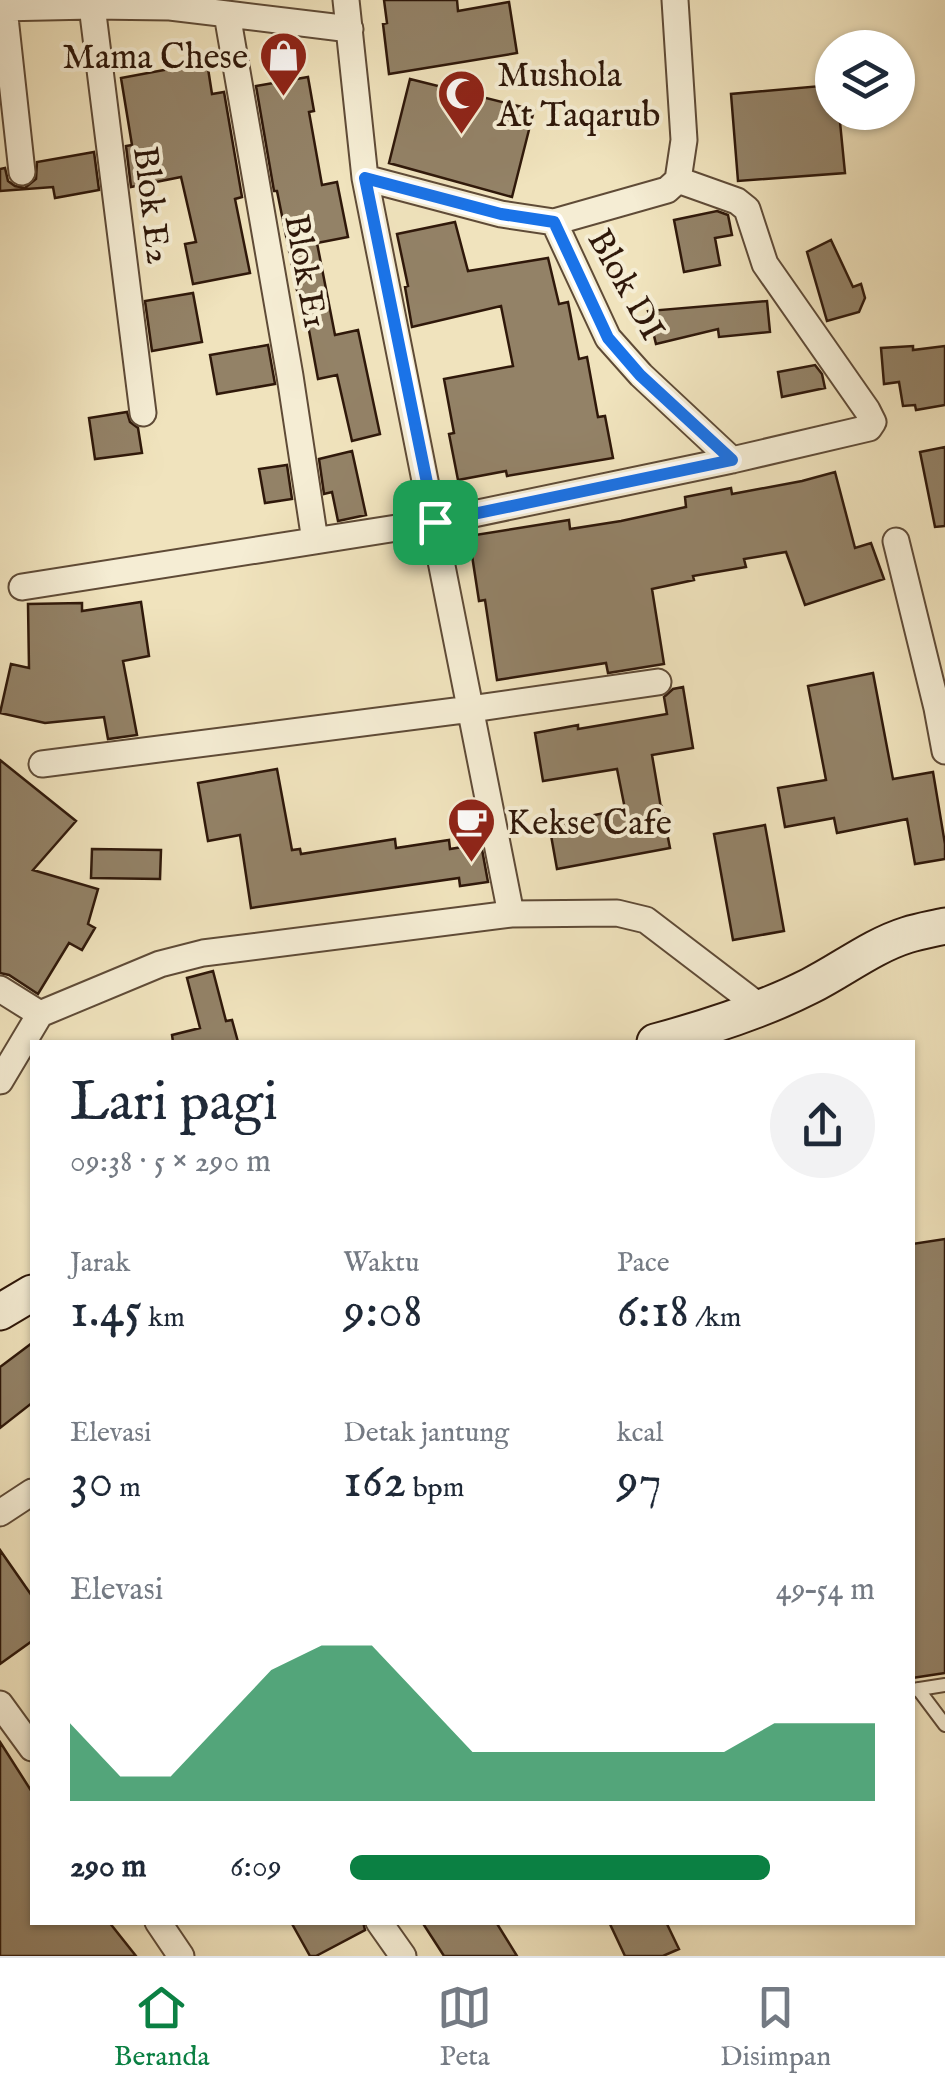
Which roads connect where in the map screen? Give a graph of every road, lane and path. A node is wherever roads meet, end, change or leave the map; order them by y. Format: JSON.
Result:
{"nodes":[{"id":1,"x":346,"y":0,"type":"edge"},
{"id":2,"x":675,"y":0,"type":"edge"},
{"id":3,"x":92,"y":6,"type":"junction"},
{"id":4,"x":2,"y":8,"type":"edge"},
{"id":5,"x":228,"y":14,"type":"junction"},
{"id":6,"x":350,"y":29,"type":"junction"},
{"id":7,"x":22,"y":172,"type":"dead end"},
{"id":8,"x":365,"y":178,"type":"junction"},
{"id":9,"x":678,"y":180,"type":"junction"},
{"id":10,"x":554,"y":222,"type":"junction"},
{"id":11,"x":144,"y":413,"type":"dead end"},
{"id":12,"x":732,"y":460,"type":"junction"},
{"id":13,"x":435,"y":522,"type":"junction"},
{"id":14,"x":314,"y":541,"type":"junction"},
{"id":15,"x":896,"y":541,"type":"dead end"},
{"id":16,"x":22,"y":587,"type":"dead end"},
{"id":17,"x":658,"y":682,"type":"dead end"},
{"id":18,"x":941,"y":706,"type":"edge"},
{"id":19,"x":471,"y":709,"type":"junction"},
{"id":20,"x":945,"y":751,"type":"edge"},
{"id":21,"x":42,"y":764,"type":"dead end"},
{"id":22,"x":524,"y":914,"type":"junction"},
{"id":23,"x":945,"y":926,"type":"edge"},
{"id":24,"x":0,"y":989,"type":"edge"},
{"id":25,"x":760,"y":1007,"type":"junction"},
{"id":26,"x":40,"y":1014,"type":"junction"},
{"id":27,"x":661,"y":1040,"type":"edge"},
{"id":28,"x":0,"y":1082,"type":"edge"},
{"id":29,"x":30,"y":1294,"type":"edge"},
{"id":30,"x":0,"y":1312,"type":"edge"},
{"id":31,"x":30,"y":1493,"type":"edge"},
{"id":32,"x":0,"y":1513,"type":"edge"},
{"id":33,"x":945,"y":1685,"type":"edge"},
{"id":34,"x":915,"y":1690,"type":"edge"},
{"id":35,"x":0,"y":1704,"type":"edge"},
{"id":36,"x":945,"y":1725,"type":"edge"},
{"id":37,"x":30,"y":1745,"type":"edge"},
{"id":38,"x":160,"y":1925,"type":"edge"},
{"id":39,"x":381,"y":1925,"type":"edge"},
{"id":40,"x":181,"y":1956,"type":"edge"},
{"id":41,"x":402,"y":1956,"type":"edge"}],
"edges":[{"from":1,"to":6,"type":"street"},
{"from":2,"to":9,"type":"street"},
{"from":3,"to":4,"type":"street"},
{"from":3,"to":5,"type":"street"},
{"from":3,"to":11,"type":"street","name":"Blok E2"},
{"from":4,"to":7,"type":"street"},
{"from":5,"to":6,"type":"street"},
{"from":5,"to":14,"type":"street","name":"Blok E1"},
{"from":6,"to":8,"type":"street"},
{"from":8,"to":10,"type":"street"},
{"from":8,"to":13,"type":"street"},
{"from":9,"to":10,"type":"street"},
{"from":9,"to":12,"type":"street"},
{"from":10,"to":12,"type":"street","name":"Blok DI"},
{"from":12,"to":13,"type":"street"},
{"from":13,"to":14,"type":"street"},
{"from":13,"to":19,"type":"street"},
{"from":14,"to":16,"type":"street"},
{"from":15,"to":18,"type":"street"},
{"from":17,"to":19,"type":"street"},
{"from":18,"to":20,"type":"street"},
{"from":19,"to":21,"type":"street"},
{"from":19,"to":22,"type":"street"},
{"from":22,"to":25,"type":"street"},
{"from":22,"to":26,"type":"street"},
{"from":23,"to":25,"type":"main road"},
{"from":24,"to":26,"type":"street"},
{"from":25,"to":27,"type":"main road"},
{"from":26,"to":28,"type":"street"},
{"from":29,"to":30,"type":"main road"},
{"from":31,"to":32,"type":"street"},
{"from":33,"to":34,"type":"lane"},
{"from":34,"to":36,"type":"lane"},
{"from":35,"to":37,"type":"street"},
{"from":38,"to":40,"type":"street"},
{"from":39,"to":41,"type":"street"}]}
